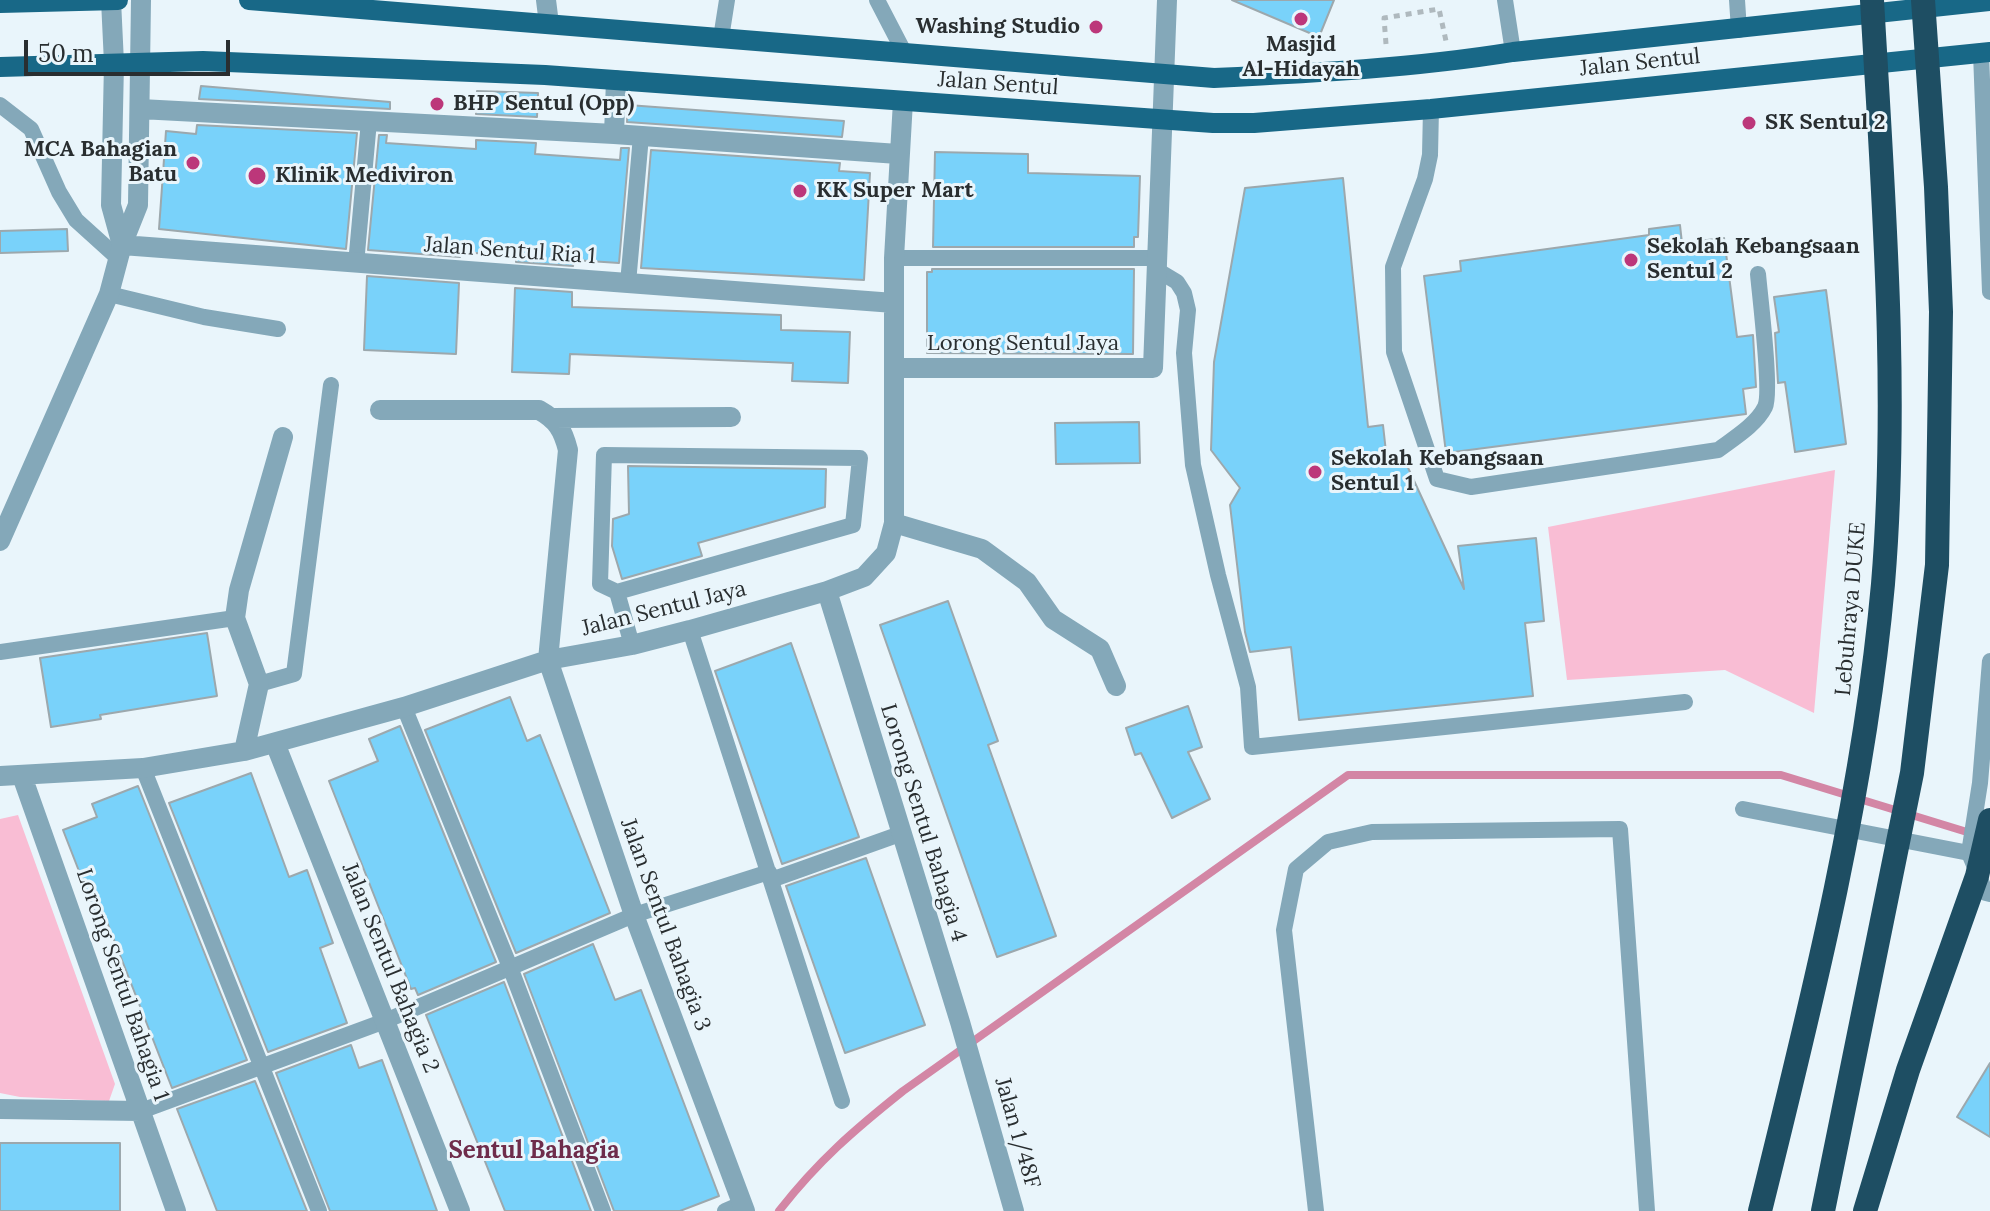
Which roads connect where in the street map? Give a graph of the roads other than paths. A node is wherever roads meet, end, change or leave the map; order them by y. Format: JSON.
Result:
{"nodes":[{"id":1,"x":111,"y":0,"type":"edge"},
{"id":2,"x":118,"y":0,"type":"edge"},
{"id":3,"x":141,"y":0,"type":"edge"},
{"id":4,"x":249,"y":0,"type":"edge"},
{"id":5,"x":546,"y":0,"type":"edge"},
{"id":6,"x":727,"y":0,"type":"edge"},
{"id":7,"x":877,"y":0,"type":"edge"},
{"id":8,"x":1167,"y":0,"type":"edge"},
{"id":9,"x":1505,"y":0,"type":"edge"},
{"id":10,"x":1737,"y":0,"type":"edge"},
{"id":11,"x":1872,"y":0,"type":"edge"},
{"id":12,"x":1923,"y":0,"type":"edge"},
{"id":13,"x":272,"y":1,"type":"edge"},
{"id":14,"x":1990,"y":1,"type":"edge"},
{"id":15,"x":0,"y":3,"type":"edge"},
{"id":16,"x":387,"y":6,"type":"edge"},
{"id":17,"x":427,"y":7,"type":"edge"},
{"id":18,"x":549,"y":24,"type":"junction"},
{"id":19,"x":1739,"y":30,"type":"junction"},
{"id":20,"x":721,"y":38,"type":"junction"},
{"id":21,"x":1513,"y":52,"type":"junction"},
{"id":22,"x":1986,"y":53,"type":"edge"},
{"id":23,"x":905,"y":54,"type":"junction"},
{"id":24,"x":114,"y":63,"type":"junction"},
{"id":25,"x":141,"y":63,"type":"junction"},
{"id":26,"x":0,"y":67,"type":"edge"},
{"id":27,"x":1166,"y":75,"type":"junction"},
{"id":28,"x":616,"y":80,"type":"junction"},
{"id":29,"x":903,"y":101,"type":"junction"},
{"id":30,"x":0,"y":105,"type":"edge"},
{"id":31,"x":140,"y":109,"type":"junction"},
{"id":32,"x":1431,"y":109,"type":"junction"},
{"id":33,"x":369,"y":121,"type":"junction"},
{"id":34,"x":1164,"y":121,"type":"junction"},
{"id":35,"x":614,"y":134,"type":"junction"},
{"id":36,"x":641,"y":136,"type":"junction"},
{"id":37,"x":898,"y":154,"type":"junction"},
{"id":38,"x":120,"y":252,"type":"junction"},
{"id":39,"x":894,"y":258,"type":"junction"},
{"id":40,"x":356,"y":264,"type":"junction"},
{"id":41,"x":1158,"y":264,"type":"junction"},
{"id":42,"x":1758,"y":274,"type":"dead end"},
{"id":43,"x":628,"y":283,"type":"junction"},
{"id":44,"x":1990,"y":292,"type":"edge"},
{"id":45,"x":109,"y":294,"type":"junction"},
{"id":46,"x":894,"y":303,"type":"junction"},
{"id":47,"x":278,"y":329,"type":"dead end"},
{"id":48,"x":894,"y":368,"type":"junction"},
{"id":49,"x":331,"y":385,"type":"dead end"},
{"id":50,"x":380,"y":410,"type":"dead end"},
{"id":51,"x":731,"y":417,"type":"dead end"},
{"id":52,"x":553,"y":418,"type":"junction"},
{"id":53,"x":283,"y":437,"type":"dead end"},
{"id":54,"x":894,"y":523,"type":"junction"},
{"id":55,"x":0,"y":538,"type":"edge"},
{"id":56,"x":827,"y":591,"type":"junction"},
{"id":57,"x":617,"y":592,"type":"junction"},
{"id":58,"x":235,"y":618,"type":"junction"},
{"id":59,"x":690,"y":630,"type":"junction"},
{"id":60,"x":632,"y":645,"type":"junction"},
{"id":61,"x":0,"y":652,"type":"edge"},
{"id":62,"x":548,"y":660,"type":"junction"},
{"id":63,"x":1990,"y":661,"type":"edge"},
{"id":64,"x":259,"y":684,"type":"junction"},
{"id":65,"x":1116,"y":686,"type":"dead end"},
{"id":66,"x":1685,"y":702,"type":"dead end"},
{"id":67,"x":404,"y":707,"type":"junction"},
{"id":68,"x":275,"y":743,"type":"junction"},
{"id":69,"x":244,"y":751,"type":"junction"},
{"id":70,"x":143,"y":768,"type":"junction"},
{"id":71,"x":0,"y":776,"type":"edge"},
{"id":72,"x":22,"y":776,"type":"junction"},
{"id":73,"x":1743,"y":809,"type":"dead end"},
{"id":74,"x":1990,"y":820,"type":"edge"},
{"id":75,"x":900,"y":834,"type":"junction"},
{"id":76,"x":1969,"y":853,"type":"junction"},
{"id":77,"x":770,"y":876,"type":"junction"},
{"id":78,"x":1990,"y":894,"type":"edge"},
{"id":79,"x":634,"y":915,"type":"junction"},
{"id":80,"x":510,"y":967,"type":"junction"},
{"id":81,"x":385,"y":1021,"type":"junction"},
{"id":82,"x":262,"y":1067,"type":"junction"},
{"id":83,"x":974,"y":1068,"type":"joint"},
{"id":84,"x":842,"y":1101,"type":"dead end"},
{"id":85,"x":0,"y":1109,"type":"edge"},
{"id":86,"x":141,"y":1111,"type":"junction"},
{"id":87,"x":737,"y":1209,"type":"edge"},
{"id":88,"x":176,"y":1211,"type":"edge"},
{"id":89,"x":319,"y":1211,"type":"edge"},
{"id":90,"x":460,"y":1211,"type":"edge"},
{"id":91,"x":603,"y":1211,"type":"edge"},
{"id":92,"x":1014,"y":1211,"type":"edge"},
{"id":93,"x":1316,"y":1211,"type":"edge"},
{"id":94,"x":1647,"y":1211,"type":"edge"},
{"id":95,"x":1760,"y":1211,"type":"edge"},
{"id":96,"x":1823,"y":1211,"type":"edge"},
{"id":97,"x":1865,"y":1211,"type":"edge"}],
"edges":[{"from":1,"to":2,"type":"main road"},
{"from":1,"to":15,"type":"main road"},
{"from":1,"to":24,"type":"street"},
{"from":3,"to":25,"type":"street"},
{"from":4,"to":13,"type":"main road","name":"Jalan Sentul"},
{"from":5,"to":18,"type":"street"},
{"from":6,"to":20,"type":"lane"},
{"from":7,"to":23,"type":"lane"},
{"from":8,"to":27,"type":"street"},
{"from":9,"to":21,"type":"lane"},
{"from":10,"to":19,"type":"lane"},
{"from":11,"to":95,"type":"highway","name":"Lebuhraya DUKE"},
{"from":12,"to":96,"type":"highway"},
{"from":13,"to":16,"type":"main road","name":"Jalan Sentul"},
{"from":14,"to":19,"type":"main road","name":"Jalan Sentul"},
{"from":16,"to":17,"type":"main road","name":"Jalan Sentul"},
{"from":17,"to":18,"type":"main road","name":"Jalan Sentul"},
{"from":18,"to":20,"type":"main road","name":"Jalan Sentul"},
{"from":19,"to":21,"type":"main road","name":"Jalan Sentul"},
{"from":20,"to":23,"type":"main road","name":"Jalan Sentul"},
{"from":21,"to":27,"type":"main road","name":"Jalan Sentul"},
{"from":22,"to":32,"type":"main road","name":"Jalan Sentul"},
{"from":22,"to":44,"type":"lane"},
{"from":23,"to":27,"type":"main road","name":"Jalan Sentul"},
{"from":24,"to":25,"type":"main road","name":"Jalan Sentul"},
{"from":24,"to":26,"type":"main road","name":"Jalan Sentul"},
{"from":24,"to":38,"type":"street"},
{"from":25,"to":28,"type":"main road","name":"Jalan Sentul"},
{"from":25,"to":31,"type":"street"},
{"from":27,"to":34,"type":"street"},
{"from":28,"to":29,"type":"main road","name":"Jalan Sentul"},
{"from":28,"to":35,"type":"street"},
{"from":29,"to":34,"type":"main road","name":"Jalan Sentul"},
{"from":29,"to":37,"type":"street","name":"Jalan Sentul Jaya"},
{"from":30,"to":38,"type":"lane"},
{"from":31,"to":33,"type":"street"},
{"from":31,"to":38,"type":"street"},
{"from":32,"to":34,"type":"main road","name":"Jalan Sentul"},
{"from":32,"to":42,"type":"lane"},
{"from":33,"to":35,"type":"street"},
{"from":33,"to":40,"type":"lane"},
{"from":34,"to":41,"type":"street"},
{"from":35,"to":36,"type":"street"},
{"from":36,"to":37,"type":"street"},
{"from":36,"to":43,"type":"lane"},
{"from":37,"to":39,"type":"street","name":"Jalan Sentul Jaya"},
{"from":38,"to":40,"type":"street","name":"Jalan Sentul Ria 1"},
{"from":38,"to":45,"type":"street"},
{"from":39,"to":41,"type":"lane"},
{"from":39,"to":46,"type":"street","name":"Jalan Sentul Jaya"},
{"from":40,"to":43,"type":"street","name":"Jalan Sentul Ria 1"},
{"from":41,"to":48,"type":"street","name":"Lorong Sentul Jaya"},
{"from":41,"to":66,"type":"lane"},
{"from":43,"to":46,"type":"street","name":"Jalan Sentul Ria 1"},
{"from":45,"to":47,"type":"lane"},
{"from":45,"to":55,"type":"street"},
{"from":46,"to":48,"type":"street","name":"Jalan Sentul Jaya"},
{"from":48,"to":54,"type":"street","name":"Jalan Sentul Jaya"},
{"from":49,"to":64,"type":"lane"},
{"from":50,"to":52,"type":"street"},
{"from":51,"to":52,"type":"street"},
{"from":52,"to":62,"type":"street"},
{"from":53,"to":58,"type":"street"},
{"from":54,"to":56,"type":"street","name":"Jalan Sentul Jaya"},
{"from":54,"to":65,"type":"street"},
{"from":56,"to":59,"type":"street","name":"Jalan Sentul Jaya"},
{"from":56,"to":75,"type":"street","name":"Lorong Sentul Bahagia 4"},
{"from":57,"to":57,"type":"lane"},
{"from":57,"to":60,"type":"lane"},
{"from":58,"to":61,"type":"lane"},
{"from":58,"to":64,"type":"street"},
{"from":59,"to":60,"type":"street","name":"Jalan Sentul Jaya"},
{"from":59,"to":77,"type":"lane"},
{"from":60,"to":62,"type":"street","name":"Jalan Sentul Jaya"},
{"from":62,"to":67,"type":"street","name":"Jalan Sentul Jaya"},
{"from":62,"to":79,"type":"street","name":"Jalan Sentul Bahagia 3"},
{"from":63,"to":76,"type":"lane"},
{"from":64,"to":69,"type":"street"},
{"from":67,"to":68,"type":"street","name":"Jalan Sentul Jaya"},
{"from":67,"to":80,"type":"lane"},
{"from":68,"to":69,"type":"street","name":"Jalan Sentul Jaya"},
{"from":68,"to":81,"type":"street","name":"Jalan Sentul Bahagia 2"},
{"from":69,"to":70,"type":"street","name":"Jalan Sentul Jaya"},
{"from":70,"to":72,"type":"street","name":"Jalan Sentul Jaya"},
{"from":70,"to":82,"type":"lane"},
{"from":71,"to":72,"type":"street","name":"Jalan Sentul Jaya"},
{"from":72,"to":86,"type":"street","name":"Lorong Sentul Bahagia 1"},
{"from":73,"to":76,"type":"lane"},
{"from":74,"to":97,"type":"highway"},
{"from":75,"to":77,"type":"lane"},
{"from":75,"to":83,"type":"street","name":"Lorong Sentul Bahagia 4"},
{"from":76,"to":78,"type":"lane"},
{"from":77,"to":79,"type":"lane"},
{"from":77,"to":84,"type":"lane"},
{"from":79,"to":80,"type":"lane"},
{"from":79,"to":87,"type":"street","name":"Jalan Sentul Bahagia 3"},
{"from":80,"to":81,"type":"lane"},
{"from":80,"to":91,"type":"lane"},
{"from":81,"to":82,"type":"lane"},
{"from":81,"to":90,"type":"street","name":"Jalan Sentul Bahagia 2"},
{"from":82,"to":86,"type":"lane"},
{"from":82,"to":89,"type":"lane"},
{"from":83,"to":92,"type":"street","name":"Jalan 1/48F"},
{"from":85,"to":86,"type":"street"},
{"from":86,"to":88,"type":"street","name":"Lorong Sentul Bahagia 1"},
{"from":93,"to":94,"type":"lane"}]}
